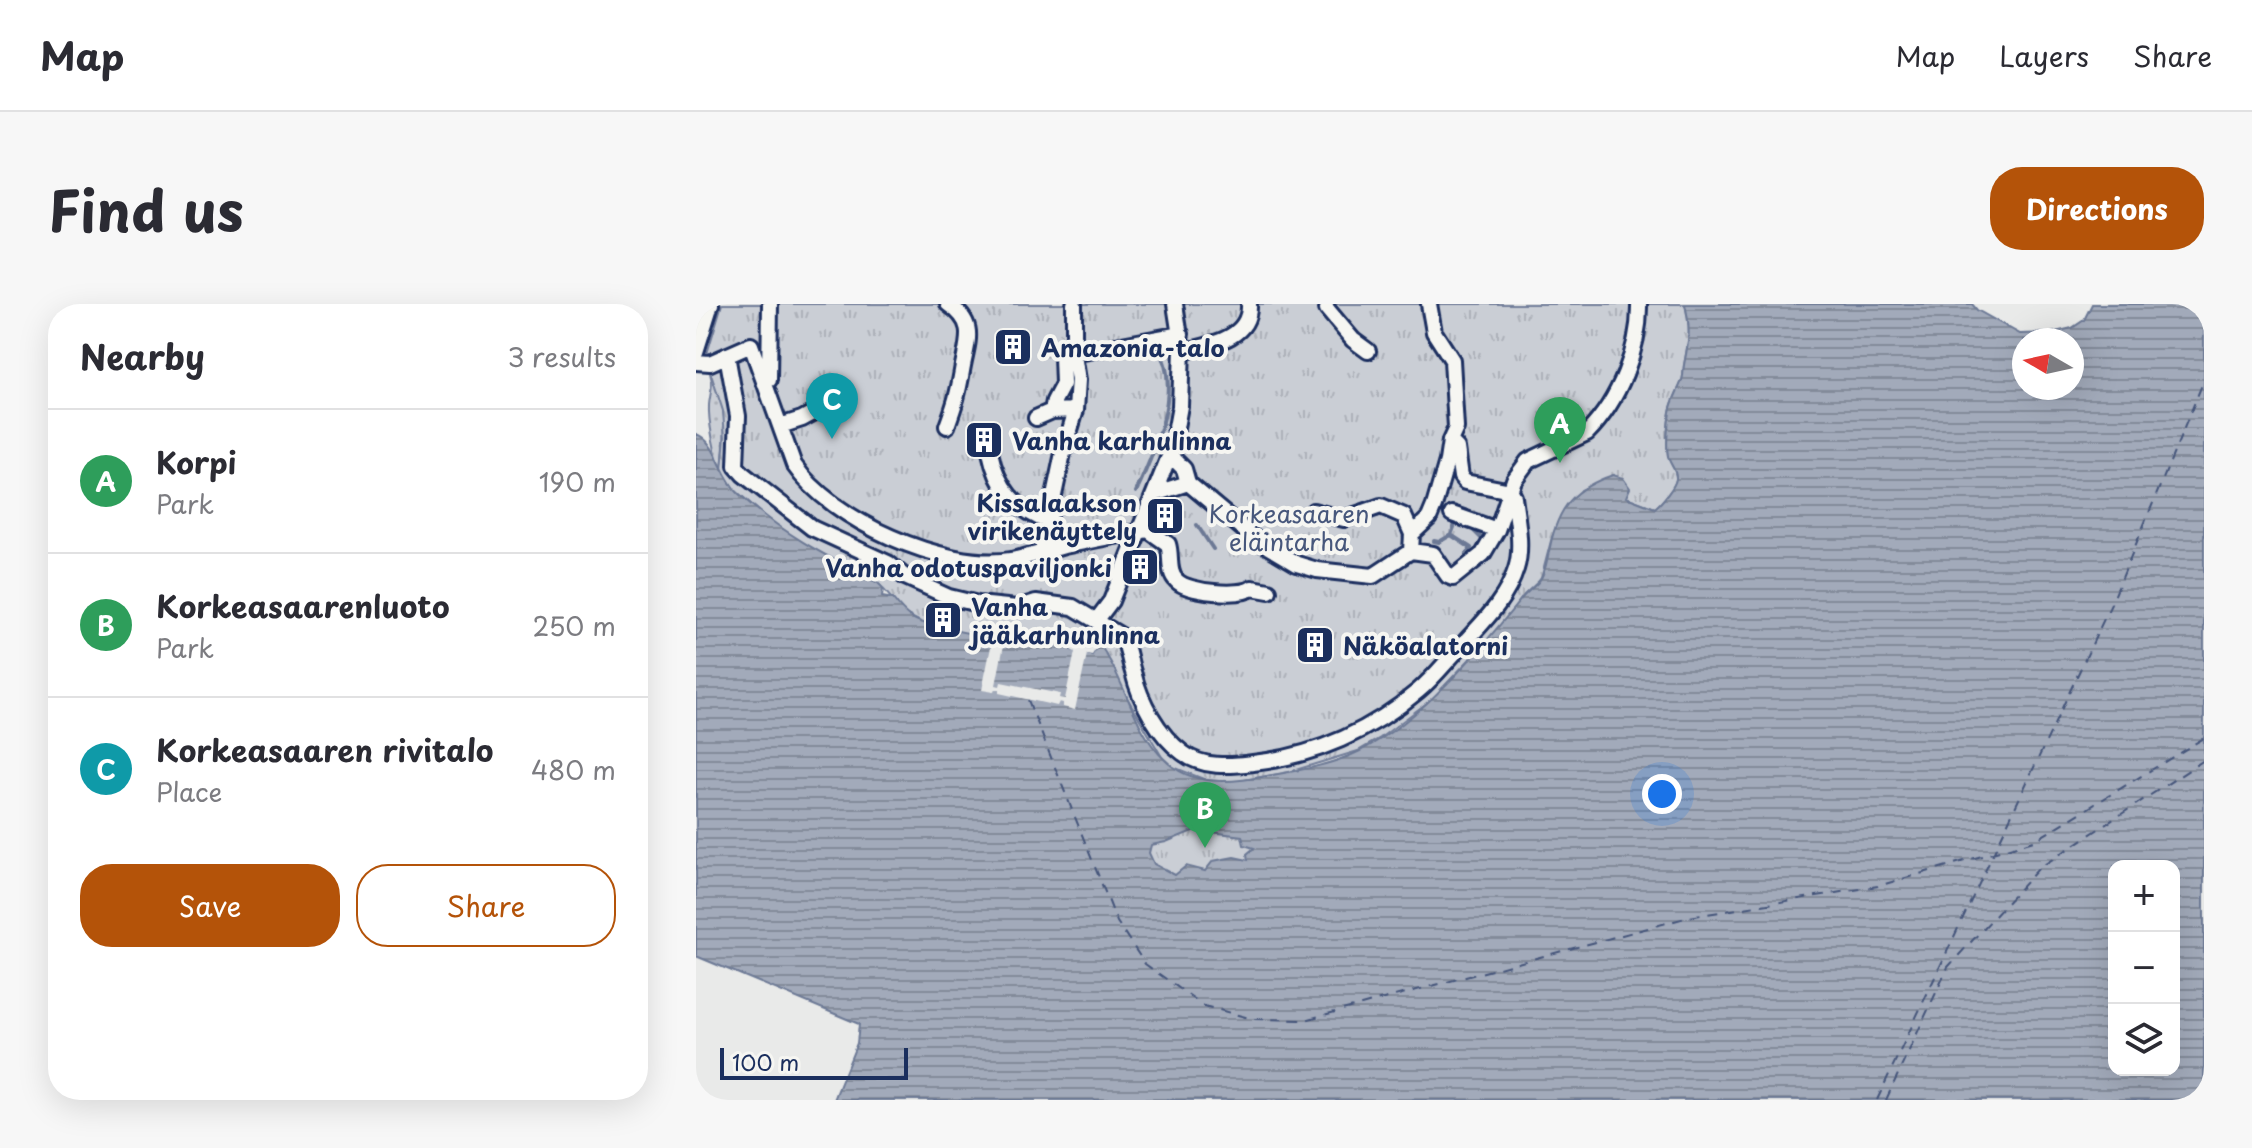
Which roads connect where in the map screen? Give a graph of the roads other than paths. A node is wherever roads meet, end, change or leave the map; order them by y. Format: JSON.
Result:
{"nodes":[{"id":1,"x":711,"y":304,"type":"edge"},
{"id":2,"x":770,"y":304,"type":"edge"},
{"id":3,"x":1074,"y":304,"type":"edge"},
{"id":4,"x":1175,"y":304,"type":"edge"},
{"id":5,"x":1429,"y":304,"type":"edge"},
{"id":6,"x":1639,"y":304,"type":"edge"},
{"id":7,"x":956,"y":306,"type":"edge"},
{"id":8,"x":1252,"y":306,"type":"edge"},
{"id":9,"x":1326,"y":306,"type":"edge"},
{"id":10,"x":1181,"y":334,"type":"junction"},
{"id":11,"x":1368,"y":351,"type":"dead end"},
{"id":12,"x":1182,"y":352,"type":"junction"},
{"id":13,"x":727,"y":355,"type":"junction"},
{"id":14,"x":1074,"y":355,"type":"junction"},
{"id":15,"x":699,"y":360,"type":"edge"},
{"id":16,"x":770,"y":397,"type":"junction"},
{"id":17,"x":837,"y":400,"type":"dead end"},
{"id":18,"x":1076,"y":410,"type":"junction"},
{"id":19,"x":1052,"y":411,"type":"junction"},
{"id":20,"x":1036,"y":418,"type":"dead end"},
{"id":21,"x":780,"y":426,"type":"junction"},
{"id":22,"x":947,"y":426,"type":"dead end"},
{"id":23,"x":1450,"y":441,"type":"junction"},
{"id":24,"x":990,"y":452,"type":"dead end"},
{"id":25,"x":1170,"y":455,"type":"junction"},
{"id":26,"x":1188,"y":483,"type":"junction"},
{"id":27,"x":1511,"y":491,"type":"junction"},
{"id":28,"x":1154,"y":494,"type":"junction"},
{"id":29,"x":1313,"y":511,"type":"dead end"},
{"id":30,"x":1452,"y":514,"type":"dead end"},
{"id":31,"x":1050,"y":522,"type":"junction"},
{"id":32,"x":1497,"y":530,"type":"junction"},
{"id":33,"x":1140,"y":531,"type":"junction"},
{"id":34,"x":1412,"y":534,"type":"junction"},
{"id":35,"x":1411,"y":551,"type":"junction"},
{"id":36,"x":1042,"y":552,"type":"junction"},
{"id":37,"x":1269,"y":591,"type":"dead end"},
{"id":38,"x":1096,"y":621,"type":"junction"}],
"edges":[{"from":1,"to":15,"type":"street"},
{"from":2,"to":16,"type":"street"},
{"from":3,"to":14,"type":"street"},
{"from":4,"to":10,"type":"street"},
{"from":5,"to":23,"type":"street"},
{"from":6,"to":27,"type":"street"},
{"from":7,"to":22,"type":"street"},
{"from":8,"to":12,"type":"street"},
{"from":9,"to":11,"type":"street"},
{"from":10,"to":12,"type":"street"},
{"from":10,"to":14,"type":"street"},
{"from":12,"to":25,"type":"street"},
{"from":13,"to":15,"type":"street"},
{"from":13,"to":16,"type":"street"},
{"from":13,"to":38,"type":"street"},
{"from":14,"to":18,"type":"street"},
{"from":14,"to":19,"type":"street"},
{"from":16,"to":21,"type":"street"},
{"from":17,"to":21,"type":"street"},
{"from":18,"to":19,"type":"street"},
{"from":18,"to":31,"type":"street"},
{"from":19,"to":20,"type":"street"},
{"from":21,"to":36,"type":"street"},
{"from":23,"to":27,"type":"street"},
{"from":23,"to":34,"type":"street"},
{"from":24,"to":31,"type":"street"},
{"from":25,"to":26,"type":"street"},
{"from":25,"to":28,"type":"street"},
{"from":26,"to":28,"type":"street"},
{"from":26,"to":35,"type":"street"},
{"from":27,"to":32,"type":"street"},
{"from":27,"to":38,"type":"street"},
{"from":28,"to":33,"type":"street"},
{"from":29,"to":34,"type":"street"},
{"from":30,"to":32,"type":"street"},
{"from":31,"to":36,"type":"street"},
{"from":32,"to":35,"type":"street"},
{"from":33,"to":36,"type":"street"},
{"from":33,"to":37,"type":"street"},
{"from":33,"to":38,"type":"street"},
{"from":34,"to":35,"type":"street"}]}
